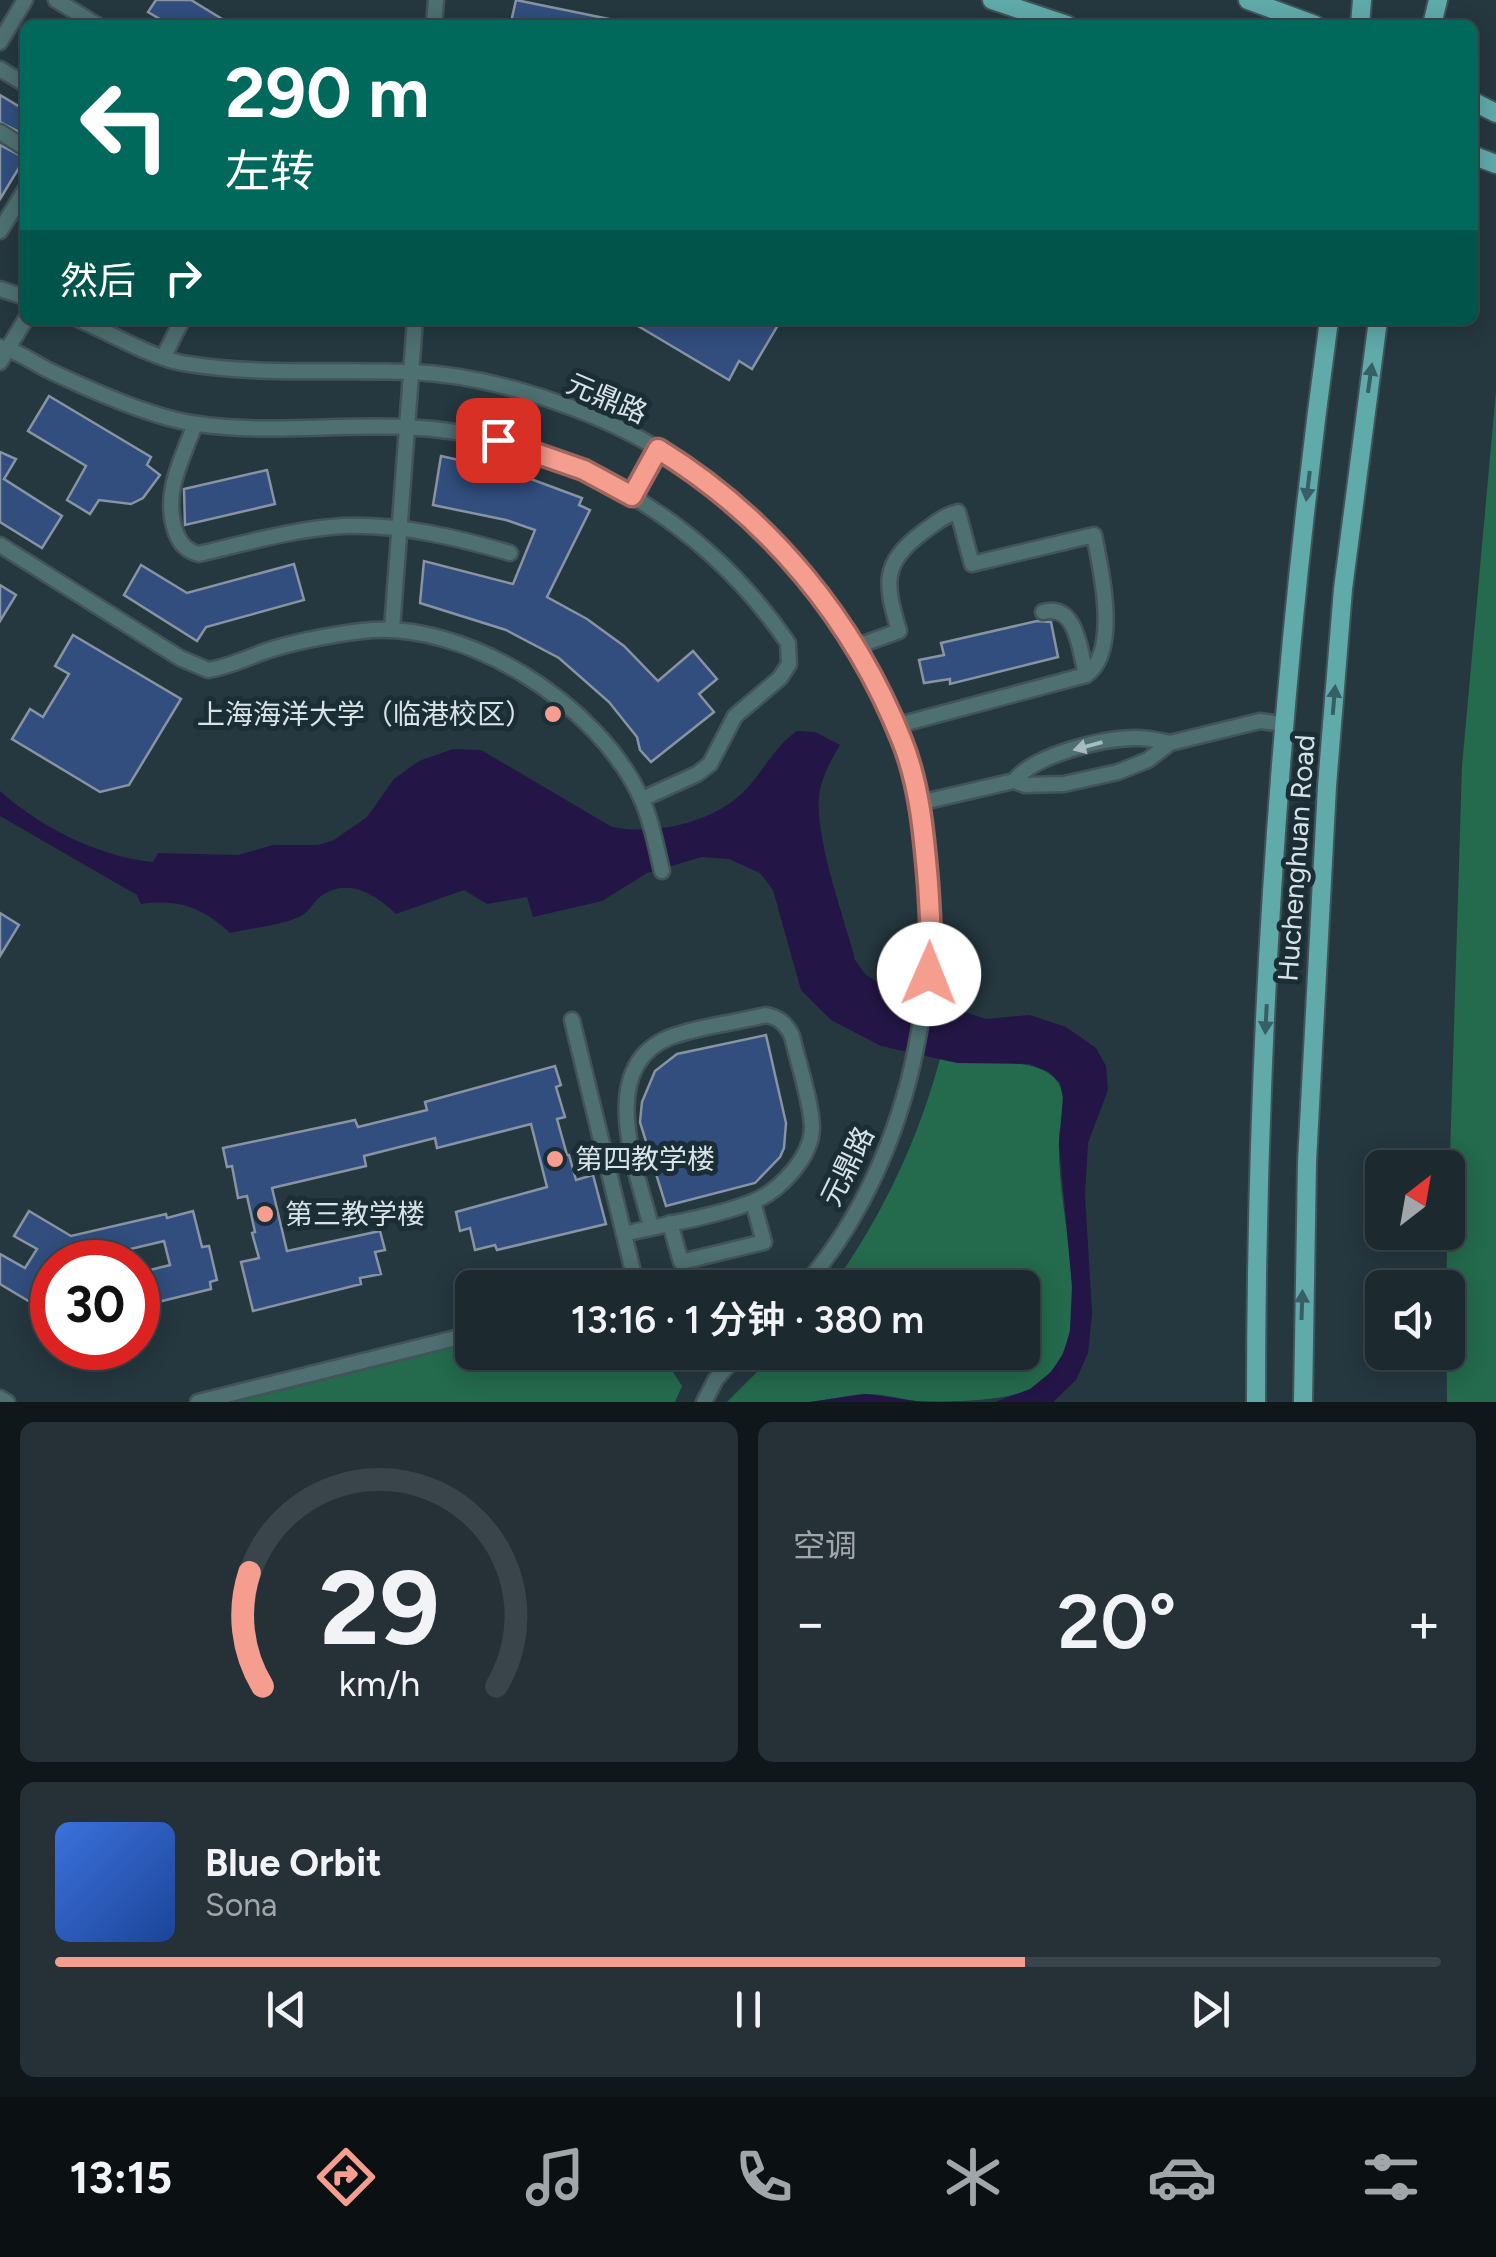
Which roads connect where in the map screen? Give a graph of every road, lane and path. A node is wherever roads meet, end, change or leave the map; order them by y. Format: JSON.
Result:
{"nodes":[{"id":1,"x":25,"y":0,"type":"edge"},
{"id":2,"x":56,"y":0,"type":"edge"},
{"id":3,"x":992,"y":0,"type":"edge"},
{"id":4,"x":1248,"y":0,"type":"edge"},
{"id":5,"x":89,"y":20,"type":"edge"},
{"id":6,"x":1052,"y":20,"type":"edge"},
{"id":7,"x":1302,"y":20,"type":"edge"},
{"id":8,"x":0,"y":42,"type":"edge"},
{"id":9,"x":20,"y":198,"type":"edge"},
{"id":10,"x":0,"y":231,"type":"edge"},
{"id":11,"x":21,"y":325,"type":"edge"},
{"id":12,"x":92,"y":325,"type":"edge"},
{"id":13,"x":180,"y":325,"type":"edge"},
{"id":14,"x":414,"y":325,"type":"edge"},
{"id":15,"x":1328,"y":325,"type":"edge"},
{"id":16,"x":1377,"y":325,"type":"edge"},
{"id":17,"x":4,"y":348,"type":"edge"},
{"id":18,"x":164,"y":356,"type":"junction"},
{"id":19,"x":0,"y":362,"type":"edge"},
{"id":20,"x":412,"y":372,"type":"junction"},
{"id":21,"x":195,"y":424,"type":"junction"},
{"id":22,"x":409,"y":427,"type":"junction"},
{"id":23,"x":658,"y":449,"type":"junction"},
{"id":24,"x":632,"y":496,"type":"junction"},
{"id":25,"x":400,"y":528,"type":"junction"},
{"id":26,"x":0,"y":546,"type":"edge"},
{"id":27,"x":510,"y":553,"type":"dead end"},
{"id":28,"x":1043,"y":612,"type":"dead end"},
{"id":29,"x":392,"y":630,"type":"junction"},
{"id":30,"x":855,"y":647,"type":"junction"},
{"id":31,"x":1086,"y":675,"type":"junction"},
{"id":32,"x":1284,"y":724,"type":"junction"},
{"id":33,"x":895,"y":726,"type":"junction"},
{"id":34,"x":1170,"y":744,"type":"junction"},
{"id":35,"x":1014,"y":781,"type":"junction"},
{"id":36,"x":642,"y":799,"type":"junction"},
{"id":37,"x":919,"y":802,"type":"junction"},
{"id":38,"x":662,"y":871,"type":"dead end"},
{"id":39,"x":572,"y":1020,"type":"dead end"},
{"id":40,"x":753,"y":1202,"type":"junction"},
{"id":41,"x":670,"y":1223,"type":"junction"},
{"id":42,"x":651,"y":1227,"type":"junction"},
{"id":43,"x":624,"y":1234,"type":"junction"},
{"id":44,"x":633,"y":1270,"type":"edge"},
{"id":45,"x":816,"y":1270,"type":"edge"},
{"id":46,"x":455,"y":1338,"type":"edge"},
{"id":47,"x":724,"y":1370,"type":"edge"},
{"id":48,"x":0,"y":1398,"type":"edge"},
{"id":49,"x":217,"y":1400,"type":"edge"},
{"id":50,"x":7,"y":1402,"type":"edge"},
{"id":51,"x":198,"y":1402,"type":"edge"},
{"id":52,"x":704,"y":1402,"type":"edge"},
{"id":53,"x":1256,"y":1402,"type":"edge"},
{"id":54,"x":1303,"y":1402,"type":"edge"}],
"edges":[{"from":1,"to":8,"type":"street"},
{"from":2,"to":5,"type":"street"},
{"from":3,"to":6,"type":"main road"},
{"from":4,"to":7,"type":"main road"},
{"from":9,"to":10,"type":"street"},
{"from":11,"to":17,"type":"street"},
{"from":12,"to":18,"type":"street","name":"元鼎路"},
{"from":13,"to":18,"type":"street"},
{"from":14,"to":20,"type":"street"},
{"from":15,"to":32,"type":"main road","name":"Huchenghuan Road","one_way":true},
{"from":54,"to":16,"type":"main road","name":"Huchenghuan Road","one_way":true},
{"from":17,"to":19,"type":"street"},
{"from":17,"to":21,"type":"street"},
{"from":18,"to":20,"type":"street","name":"元鼎路"},
{"from":20,"to":22,"type":"street"},
{"from":20,"to":23,"type":"street","name":"元鼎路"},
{"from":21,"to":22,"type":"street"},
{"from":21,"to":25,"type":"street"},
{"from":22,"to":24,"type":"street"},
{"from":22,"to":25,"type":"street"},
{"from":23,"to":24,"type":"street"},
{"from":23,"to":30,"type":"street","name":"元鼎路"},
{"from":24,"to":36,"type":"street"},
{"from":25,"to":27,"type":"street"},
{"from":25,"to":29,"type":"street"},
{"from":26,"to":29,"type":"street"},
{"from":28,"to":31,"type":"street"},
{"from":29,"to":36,"type":"street"},
{"from":30,"to":31,"type":"street"},
{"from":30,"to":33,"type":"street","name":"元鼎路"},
{"from":31,"to":33,"type":"street"},
{"from":32,"to":34,"type":"street"},
{"from":32,"to":53,"type":"main road","name":"Huchenghuan Road","one_way":true},
{"from":33,"to":37,"type":"street","name":"元鼎路"},
{"from":34,"to":35,"type":"street"},
{"from":34,"to":35,"type":"street","one_way":true},
{"from":35,"to":37,"type":"street"},
{"from":36,"to":38,"type":"street"},
{"from":37,"to":45,"type":"street","name":"元鼎路"},
{"from":39,"to":43,"type":"street"},
{"from":40,"to":41,"type":"street"},
{"from":40,"to":41,"type":"street"},
{"from":40,"to":42,"type":"street"},
{"from":41,"to":42,"type":"street"},
{"from":42,"to":43,"type":"street"},
{"from":43,"to":44,"type":"street"},
{"from":46,"to":49,"type":"street"},
{"from":47,"to":52,"type":"street"},
{"from":48,"to":50,"type":"street"},
{"from":49,"to":51,"type":"street"}]}
